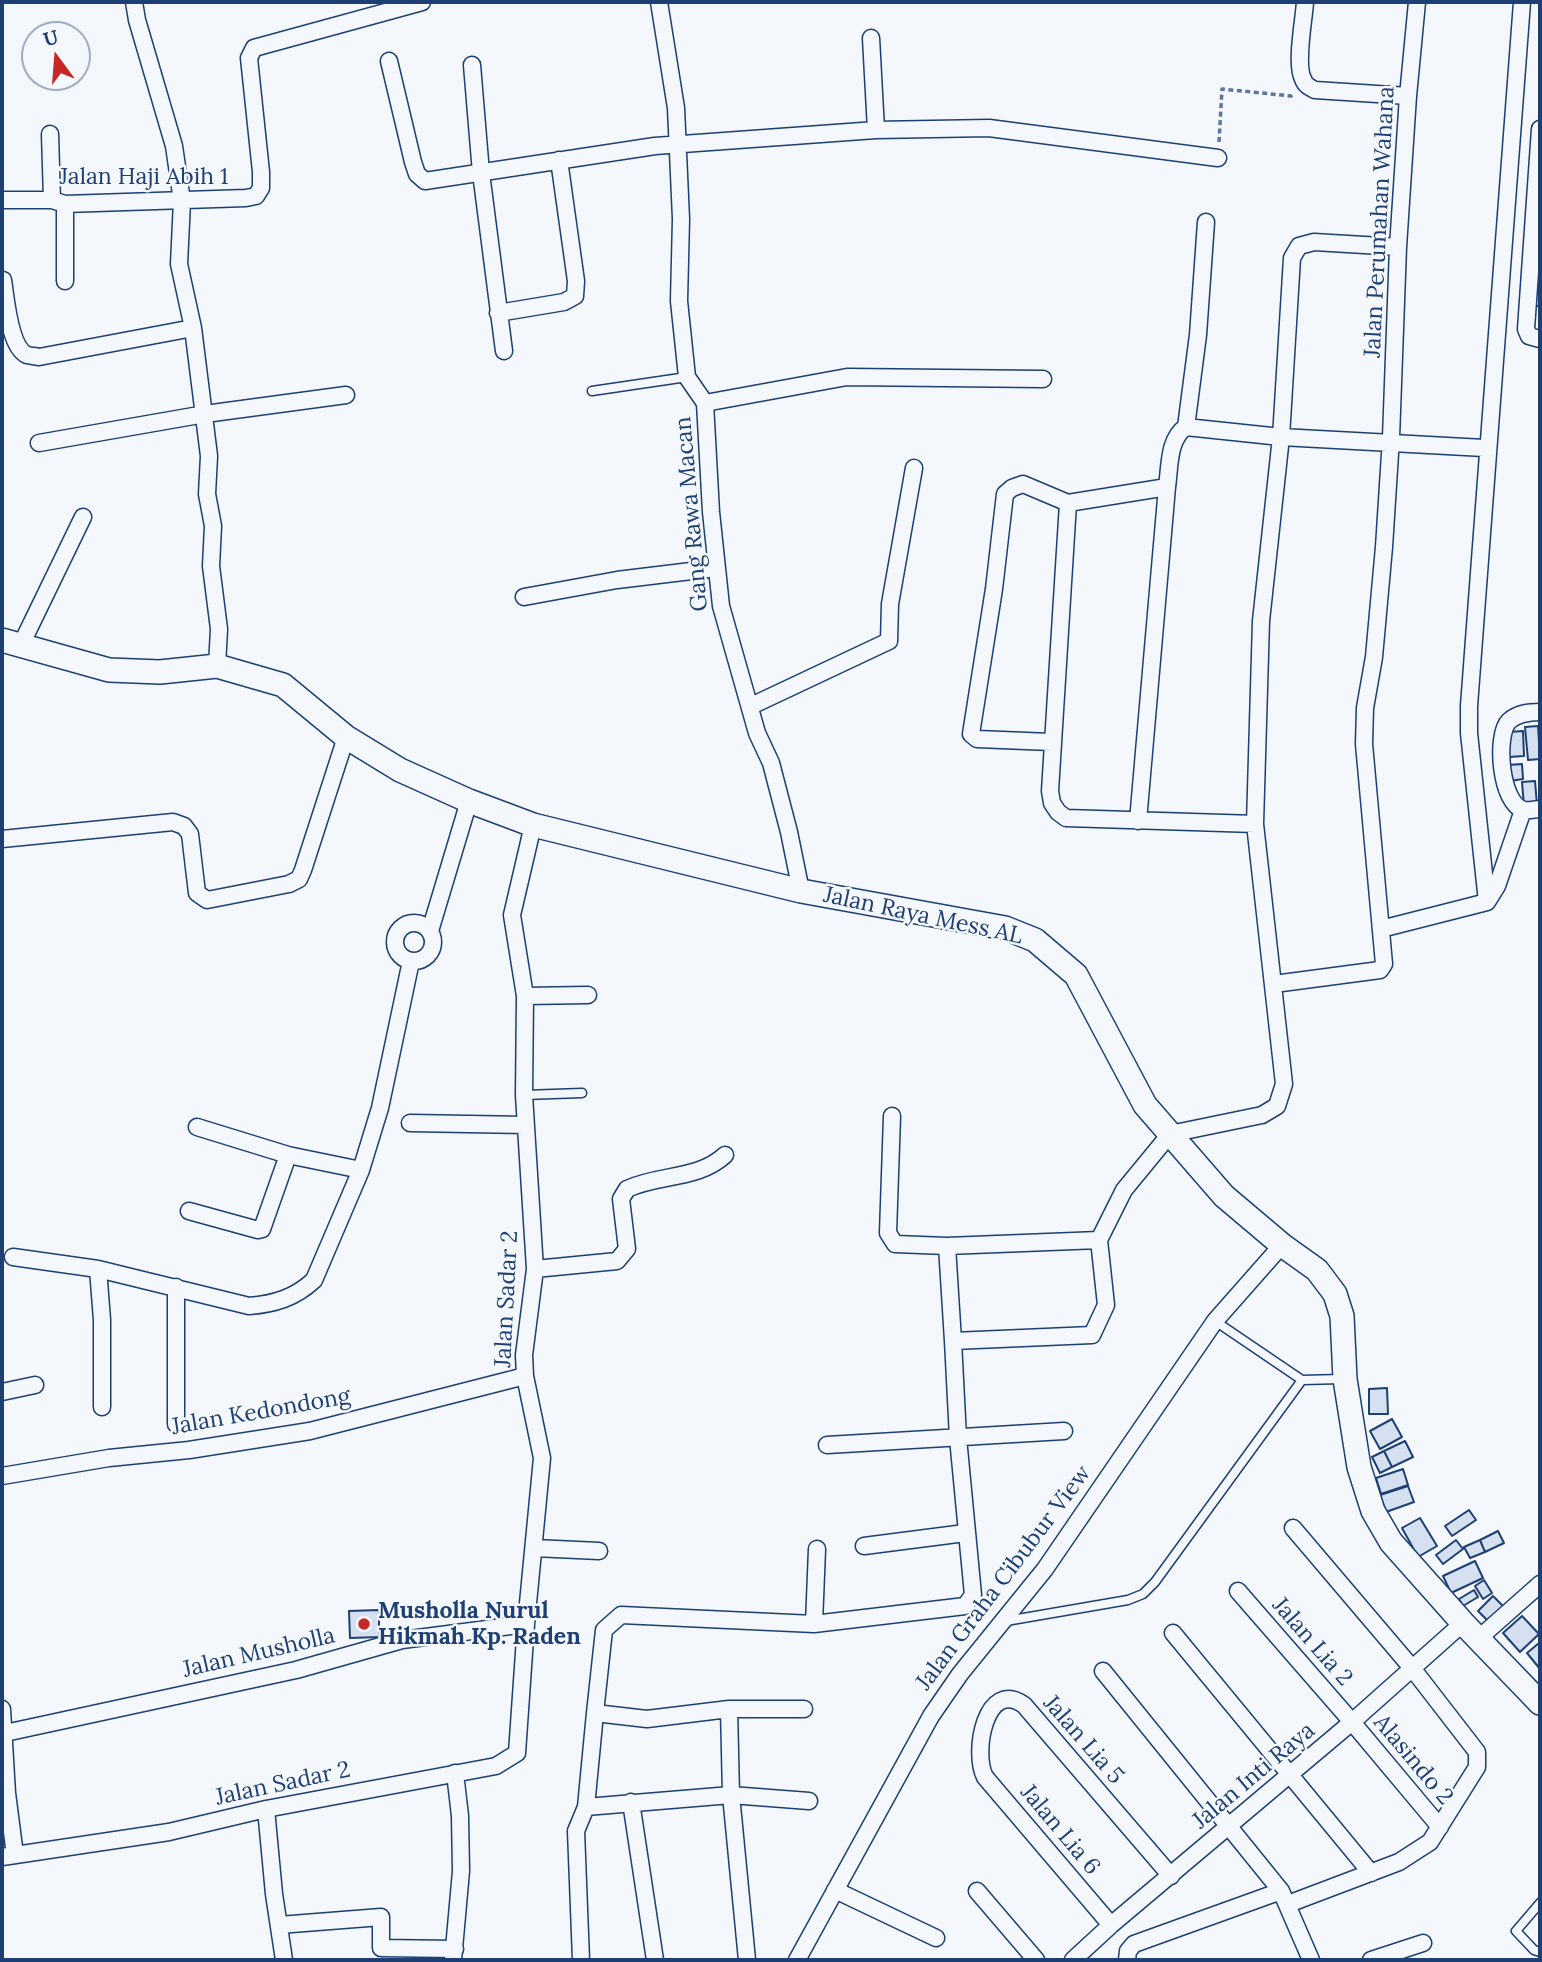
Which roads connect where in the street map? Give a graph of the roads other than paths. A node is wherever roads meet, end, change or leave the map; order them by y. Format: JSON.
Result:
{"nodes":[{"id":1,"x":134,"y":2,"type":"edge"},
{"id":2,"x":422,"y":2,"type":"edge"},
{"id":3,"x":659,"y":2,"type":"edge"},
{"id":4,"x":1305,"y":2,"type":"edge"},
{"id":5,"x":1418,"y":2,"type":"edge"},
{"id":6,"x":1522,"y":2,"type":"edge"},
{"id":7,"x":871,"y":38,"type":"dead end"},
{"id":8,"x":389,"y":61,"type":"dead end"},
{"id":9,"x":472,"y":65,"type":"dead end"},
{"id":10,"x":1408,"y":96,"type":"junction"},
{"id":11,"x":876,"y":130,"type":"junction"},
{"id":12,"x":1540,"y":130,"type":"edge"},
{"id":13,"x":50,"y":134,"type":"dead end"},
{"id":14,"x":678,"y":145,"type":"junction"},
{"id":15,"x":1218,"y":159,"type":"road end"},
{"id":16,"x":559,"y":160,"type":"junction"},
{"id":17,"x":481,"y":173,"type":"junction"},
{"id":18,"x":2,"y":200,"type":"edge"},
{"id":19,"x":182,"y":201,"type":"junction"},
{"id":20,"x":59,"y":202,"type":"junction"},
{"id":21,"x":1206,"y":222,"type":"dead end"},
{"id":22,"x":1398,"y":247,"type":"junction"},
{"id":23,"x":3,"y":280,"type":"edge"},
{"id":24,"x":65,"y":281,"type":"dead end"},
{"id":25,"x":498,"y":313,"type":"junction"},
{"id":26,"x":193,"y":328,"type":"junction"},
{"id":27,"x":1540,"y":339,"type":"edge"},
{"id":28,"x":504,"y":351,"type":"dead end"},
{"id":29,"x":687,"y":377,"type":"junction"},
{"id":30,"x":1043,"y":379,"type":"dead end"},
{"id":31,"x":592,"y":391,"type":"dead end"},
{"id":32,"x":346,"y":395,"type":"dead end"},
{"id":33,"x":705,"y":403,"type":"junction"},
{"id":34,"x":205,"y":414,"type":"junction"},
{"id":35,"x":1186,"y":427,"type":"junction"},
{"id":36,"x":1281,"y":437,"type":"junction"},
{"id":37,"x":39,"y":443,"type":"dead end"},
{"id":38,"x":1391,"y":444,"type":"junction"},
{"id":39,"x":1488,"y":451,"type":"junction"},
{"id":40,"x":914,"y":468,"type":"dead end"},
{"id":41,"x":1167,"y":487,"type":"junction"},
{"id":42,"x":1068,"y":503,"type":"junction"},
{"id":43,"x":83,"y":517,"type":"dead end"},
{"id":44,"x":716,"y":568,"type":"junction"},
{"id":45,"x":524,"y":597,"type":"dead end"},
{"id":46,"x":11,"y":643,"type":"edge"},
{"id":47,"x":217,"y":666,"type":"junction"},
{"id":48,"x":751,"y":706,"type":"junction"},
{"id":49,"x":1540,"y":712,"type":"edge"},
{"id":50,"x":346,"y":737,"type":"junction"},
{"id":51,"x":1051,"y":742,"type":"junction"},
{"id":52,"x":468,"y":801,"type":"junction"},
{"id":53,"x":1540,"y":809,"type":"edge"},
{"id":54,"x":1523,"y":810,"type":"junction"},
{"id":55,"x":1138,"y":821,"type":"junction"},
{"id":56,"x":1255,"y":824,"type":"junction"},
{"id":57,"x":533,"y":825,"type":"junction"},
{"id":58,"x":2,"y":839,"type":"edge"},
{"id":59,"x":801,"y":891,"type":"junction"},
{"id":60,"x":1487,"y":902,"type":"junction"},
{"id":61,"x":1381,"y":929,"type":"junction"},
{"id":62,"x":430,"y":930,"type":"junction"},
{"id":63,"x":411,"y":961,"type":"junction"},
{"id":64,"x":1274,"y":984,"type":"junction"},
{"id":65,"x":587,"y":995,"type":"dead end"},
{"id":66,"x":524,"y":996,"type":"junction"},
{"id":67,"x":582,"y":1093,"type":"dead end"},
{"id":68,"x":524,"y":1095,"type":"junction"},
{"id":69,"x":892,"y":1116,"type":"dead end"},
{"id":70,"x":410,"y":1123,"type":"dead end"},
{"id":71,"x":526,"y":1125,"type":"junction"},
{"id":72,"x":197,"y":1127,"type":"dead end"},
{"id":73,"x":1170,"y":1134,"type":"junction"},
{"id":74,"x":288,"y":1155,"type":"junction"},
{"id":75,"x":725,"y":1155,"type":"dead end"},
{"id":76,"x":361,"y":1170,"type":"junction"},
{"id":77,"x":189,"y":1211,"type":"dead end"},
{"id":78,"x":1099,"y":1240,"type":"junction"},
{"id":79,"x":1282,"y":1245,"type":"junction"},
{"id":80,"x":947,"y":1246,"type":"junction"},
{"id":81,"x":13,"y":1257,"type":"dead end"},
{"id":82,"x":98,"y":1269,"type":"junction"},
{"id":83,"x":535,"y":1269,"type":"junction"},
{"id":84,"x":176,"y":1287,"type":"junction"},
{"id":85,"x":1215,"y":1321,"type":"junction"},
{"id":86,"x":953,"y":1341,"type":"junction"},
{"id":87,"x":525,"y":1376,"type":"junction"},
{"id":88,"x":1345,"y":1379,"type":"junction"},
{"id":89,"x":1301,"y":1380,"type":"junction"},
{"id":90,"x":35,"y":1385,"type":"dead end"},
{"id":91,"x":2,"y":1392,"type":"edge"},
{"id":92,"x":102,"y":1407,"type":"dead end"},
{"id":93,"x":176,"y":1424,"type":"dead end"},
{"id":94,"x":1063,"y":1431,"type":"dead end"},
{"id":95,"x":958,"y":1438,"type":"junction"},
{"id":96,"x":827,"y":1445,"type":"dead end"},
{"id":97,"x":2,"y":1476,"type":"edge"},
{"id":98,"x":1293,"y":1528,"type":"dead end"},
{"id":99,"x":965,"y":1533,"type":"junction"},
{"id":100,"x":864,"y":1546,"type":"dead end"},
{"id":101,"x":534,"y":1548,"type":"junction"},
{"id":102,"x":817,"y":1549,"type":"dead end"},
{"id":103,"x":599,"y":1551,"type":"dead end"},
{"id":104,"x":1540,"y":1584,"type":"edge"},
{"id":105,"x":1238,"y":1591,"type":"dead end"},
{"id":106,"x":1004,"y":1622,"type":"junction"},
{"id":107,"x":814,"y":1623,"type":"junction"},
{"id":108,"x":526,"y":1624,"type":"junction"},
{"id":109,"x":1470,"y":1631,"type":"junction"},
{"id":110,"x":1173,"y":1633,"type":"dead end"},
{"id":111,"x":1412,"y":1668,"type":"junction"},
{"id":112,"x":1103,"y":1671,"type":"dead end"},
{"id":113,"x":1540,"y":1703,"type":"edge"},
{"id":114,"x":2,"y":1709,"type":"edge"},
{"id":115,"x":729,"y":1709,"type":"junction"},
{"id":116,"x":804,"y":1709,"type":"dead end"},
{"id":117,"x":595,"y":1713,"type":"junction"},
{"id":118,"x":1352,"y":1722,"type":"junction"},
{"id":119,"x":5,"y":1733,"type":"junction"},
{"id":120,"x":979,"y":1763,"type":"joint"},
{"id":121,"x":455,"y":1773,"type":"junction"},
{"id":122,"x":1292,"y":1774,"type":"junction"},
{"id":123,"x":731,"y":1796,"type":"junction"},
{"id":124,"x":809,"y":1801,"type":"dead end"},
{"id":125,"x":631,"y":1802,"type":"junction"},
{"id":126,"x":586,"y":1807,"type":"junction"},
{"id":127,"x":266,"y":1809,"type":"junction"},
{"id":128,"x":1229,"y":1827,"type":"junction"},
{"id":129,"x":1440,"y":1827,"type":"junction"},
{"id":130,"x":8,"y":1856,"type":"edge"},
{"id":131,"x":1371,"y":1873,"type":"junction"},
{"id":132,"x":1171,"y":1877,"type":"junction"},
{"id":133,"x":835,"y":1890,"type":"junction"},
{"id":134,"x":977,"y":1891,"type":"dead end"},
{"id":135,"x":1285,"y":1898,"type":"junction"},
{"id":136,"x":1540,"y":1903,"type":"edge"},
{"id":137,"x":279,"y":1925,"type":"junction"},
{"id":138,"x":1111,"y":1925,"type":"junction"},
{"id":139,"x":936,"y":1938,"type":"dead end"},
{"id":140,"x":1423,"y":1942,"type":"dead end"},
{"id":141,"x":1540,"y":1942,"type":"edge"},
{"id":142,"x":1537,"y":1951,"type":"edge"},
{"id":143,"x":454,"y":1954,"type":"edge"},
{"id":144,"x":284,"y":1960,"type":"edge"},
{"id":145,"x":581,"y":1960,"type":"edge"},
{"id":146,"x":655,"y":1960,"type":"edge"},
{"id":147,"x":747,"y":1960,"type":"edge"},
{"id":148,"x":797,"y":1960,"type":"edge"},
{"id":149,"x":1036,"y":1960,"type":"edge"},
{"id":150,"x":1073,"y":1960,"type":"edge"},
{"id":151,"x":1127,"y":1960,"type":"edge"},
{"id":152,"x":1311,"y":1960,"type":"edge"},
{"id":153,"x":1371,"y":1960,"type":"edge"}],
"edges":[{"from":1,"to":19,"type":"street"},
{"from":2,"to":19,"type":"street","name":"Jalan Haji Abih 1"},
{"from":3,"to":14,"type":"street","name":"Gang Rawa Macan"},
{"from":4,"to":10,"type":"street"},
{"from":5,"to":10,"type":"street","name":"Jalan Perumahan Wahana"},
{"from":6,"to":39,"type":"street"},
{"from":7,"to":11,"type":"street"},
{"from":8,"to":17,"type":"street"},
{"from":9,"to":17,"type":"street"},
{"from":10,"to":22,"type":"street","name":"Jalan Perumahan Wahana"},
{"from":11,"to":14,"type":"street"},
{"from":11,"to":15,"type":"street"},
{"from":12,"to":27,"type":"street"},
{"from":13,"to":20,"type":"street"},
{"from":14,"to":16,"type":"street"},
{"from":14,"to":29,"type":"street","name":"Gang Rawa Macan"},
{"from":16,"to":17,"type":"street"},
{"from":16,"to":25,"type":"street"},
{"from":17,"to":25,"type":"street"},
{"from":18,"to":20,"type":"street","name":"Jalan Haji Abih 1"},
{"from":19,"to":20,"type":"street","name":"Jalan Haji Abih 1"},
{"from":19,"to":26,"type":"street"},
{"from":20,"to":24,"type":"street"},
{"from":21,"to":35,"type":"street"},
{"from":22,"to":36,"type":"street"},
{"from":22,"to":38,"type":"street","name":"Jalan Perumahan Wahana"},
{"from":23,"to":26,"type":"street"},
{"from":25,"to":28,"type":"street"},
{"from":26,"to":34,"type":"street"},
{"from":29,"to":31,"type":"lane"},
{"from":29,"to":33,"type":"street","name":"Gang Rawa Macan"},
{"from":30,"to":33,"type":"street"},
{"from":32,"to":34,"type":"street"},
{"from":33,"to":44,"type":"street","name":"Gang Rawa Macan"},
{"from":34,"to":37,"type":"street"},
{"from":34,"to":47,"type":"street"},
{"from":35,"to":36,"type":"street"},
{"from":35,"to":41,"type":"street"},
{"from":36,"to":38,"type":"street"},
{"from":36,"to":56,"type":"street"},
{"from":38,"to":39,"type":"street"},
{"from":38,"to":61,"type":"street","name":"Jalan Perumahan Wahana"},
{"from":39,"to":60,"type":"street"},
{"from":40,"to":48,"type":"street"},
{"from":41,"to":42,"type":"street"},
{"from":41,"to":55,"type":"street"},
{"from":42,"to":51,"type":"street"},
{"from":42,"to":51,"type":"street"},
{"from":43,"to":46,"type":"street"},
{"from":44,"to":45,"type":"street"},
{"from":44,"to":48,"type":"street","name":"Gang Rawa Macan"},
{"from":46,"to":47,"type":"street","name":"Jalan Raya Mess AL"},
{"from":47,"to":50,"type":"street","name":"Jalan Raya Mess AL"},
{"from":48,"to":59,"type":"street","name":"Gang Rawa Macan"},
{"from":49,"to":54,"type":"street"},
{"from":50,"to":52,"type":"street","name":"Jalan Raya Mess AL"},
{"from":50,"to":58,"type":"street"},
{"from":51,"to":55,"type":"street"},
{"from":52,"to":57,"type":"street","name":"Jalan Raya Mess AL"},
{"from":52,"to":62,"type":"street"},
{"from":53,"to":54,"type":"street"},
{"from":54,"to":60,"type":"street"},
{"from":55,"to":56,"type":"street"},
{"from":56,"to":64,"type":"street"},
{"from":57,"to":59,"type":"street","name":"Jalan Raya Mess AL"},
{"from":57,"to":66,"type":"street","name":"Jalan Sadar 2"},
{"from":59,"to":73,"type":"street","name":"Jalan Raya Mess AL"},
{"from":60,"to":61,"type":"street"},
{"from":61,"to":64,"type":"street","name":"Jalan Perumahan Wahana"},
{"from":62,"to":63,"type":"street"},
{"from":62,"to":63,"type":"street"},
{"from":63,"to":76,"type":"street"},
{"from":64,"to":73,"type":"street"},
{"from":65,"to":66,"type":"street"},
{"from":66,"to":68,"type":"street","name":"Jalan Sadar 2"},
{"from":67,"to":68,"type":"lane"},
{"from":68,"to":71,"type":"street","name":"Jalan Sadar 2"},
{"from":69,"to":80,"type":"street"},
{"from":70,"to":71,"type":"street"},
{"from":71,"to":83,"type":"street","name":"Jalan Sadar 2"},
{"from":72,"to":74,"type":"street"},
{"from":73,"to":78,"type":"street"},
{"from":73,"to":79,"type":"street","name":"Jalan Raya Mess AL"},
{"from":74,"to":76,"type":"street"},
{"from":74,"to":77,"type":"street"},
{"from":75,"to":83,"type":"street"},
{"from":76,"to":84,"type":"street"},
{"from":78,"to":80,"type":"street"},
{"from":78,"to":86,"type":"street"},
{"from":79,"to":85,"type":"street","name":"Jalan Graha Cibubur View"},
{"from":79,"to":88,"type":"street","name":"Jalan Raya Mess AL"},
{"from":80,"to":86,"type":"street"},
{"from":81,"to":82,"type":"street"},
{"from":82,"to":84,"type":"street"},
{"from":82,"to":92,"type":"street"},
{"from":83,"to":87,"type":"street","name":"Jalan Sadar 2"},
{"from":84,"to":93,"type":"street"},
{"from":85,"to":89,"type":"lane"},
{"from":85,"to":106,"type":"street","name":"Jalan Graha Cibubur View"},
{"from":86,"to":95,"type":"street"},
{"from":87,"to":97,"type":"street","name":"Jalan Kedondong"},
{"from":87,"to":101,"type":"street","name":"Jalan Sadar 2"},
{"from":88,"to":89,"type":"lane"},
{"from":88,"to":109,"type":"street","name":"Jalan Raya Mess AL"},
{"from":89,"to":106,"type":"lane"},
{"from":90,"to":91,"type":"street"},
{"from":94,"to":95,"type":"street"},
{"from":95,"to":96,"type":"street"},
{"from":95,"to":99,"type":"street"},
{"from":98,"to":111,"type":"street"},
{"from":99,"to":100,"type":"street"},
{"from":99,"to":107,"type":"street"},
{"from":101,"to":103,"type":"street"},
{"from":101,"to":108,"type":"street","name":"Jalan Sadar 2"},
{"from":102,"to":107,"type":"street"},
{"from":104,"to":109,"type":"street","name":"Jalan Inti Raya"},
{"from":105,"to":118,"type":"street","name":"Jalan Lia 2"},
{"from":106,"to":133,"type":"street","name":"Jalan Graha Cibubur View"},
{"from":107,"to":117,"type":"street"},
{"from":108,"to":119,"type":"street","name":"Jalan Musholla"},
{"from":108,"to":121,"type":"street","name":"Jalan Sadar 2"},
{"from":109,"to":111,"type":"street","name":"Jalan Inti Raya"},
{"from":109,"to":113,"type":"street","name":"Jalan Raya Mess AL"},
{"from":110,"to":122,"type":"street"},
{"from":111,"to":118,"type":"street","name":"Jalan Inti Raya"},
{"from":111,"to":129,"type":"street"},
{"from":112,"to":128,"type":"street"},
{"from":114,"to":119,"type":"street"},
{"from":115,"to":116,"type":"street"},
{"from":115,"to":117,"type":"street"},
{"from":115,"to":123,"type":"street"},
{"from":117,"to":126,"type":"street"},
{"from":118,"to":122,"type":"street","name":"Jalan Inti Raya"},
{"from":118,"to":129,"type":"street","name":"Alasindo 2"},
{"from":119,"to":130,"type":"street"},
{"from":120,"to":132,"type":"street","name":"Jalan Lia 5"},
{"from":120,"to":138,"type":"street","name":"Jalan Lia 6"},
{"from":121,"to":127,"type":"street","name":"Jalan Sadar 2"},
{"from":121,"to":143,"type":"street"},
{"from":122,"to":128,"type":"street","name":"Jalan Inti Raya"},
{"from":122,"to":131,"type":"street"},
{"from":123,"to":124,"type":"street"},
{"from":123,"to":125,"type":"street"},
{"from":123,"to":147,"type":"street"},
{"from":125,"to":126,"type":"street"},
{"from":125,"to":146,"type":"street"},
{"from":126,"to":145,"type":"street"},
{"from":127,"to":130,"type":"street","name":"Jalan Sadar 2"},
{"from":127,"to":137,"type":"street"},
{"from":128,"to":132,"type":"street","name":"Jalan Inti Raya"},
{"from":128,"to":135,"type":"street"},
{"from":129,"to":131,"type":"street"},
{"from":131,"to":135,"type":"street"},
{"from":132,"to":138,"type":"street","name":"Jalan Inti Raya"},
{"from":133,"to":139,"type":"street"},
{"from":133,"to":148,"type":"street","name":"Jalan Graha Cibubur View"},
{"from":134,"to":149,"type":"street"},
{"from":135,"to":151,"type":"street"},
{"from":135,"to":152,"type":"street"},
{"from":136,"to":142,"type":"lane"},
{"from":137,"to":143,"type":"street"},
{"from":137,"to":144,"type":"street"},
{"from":138,"to":150,"type":"street","name":"Jalan Inti Raya"},
{"from":140,"to":153,"type":"street"},
{"from":141,"to":142,"type":"lane"}]}
